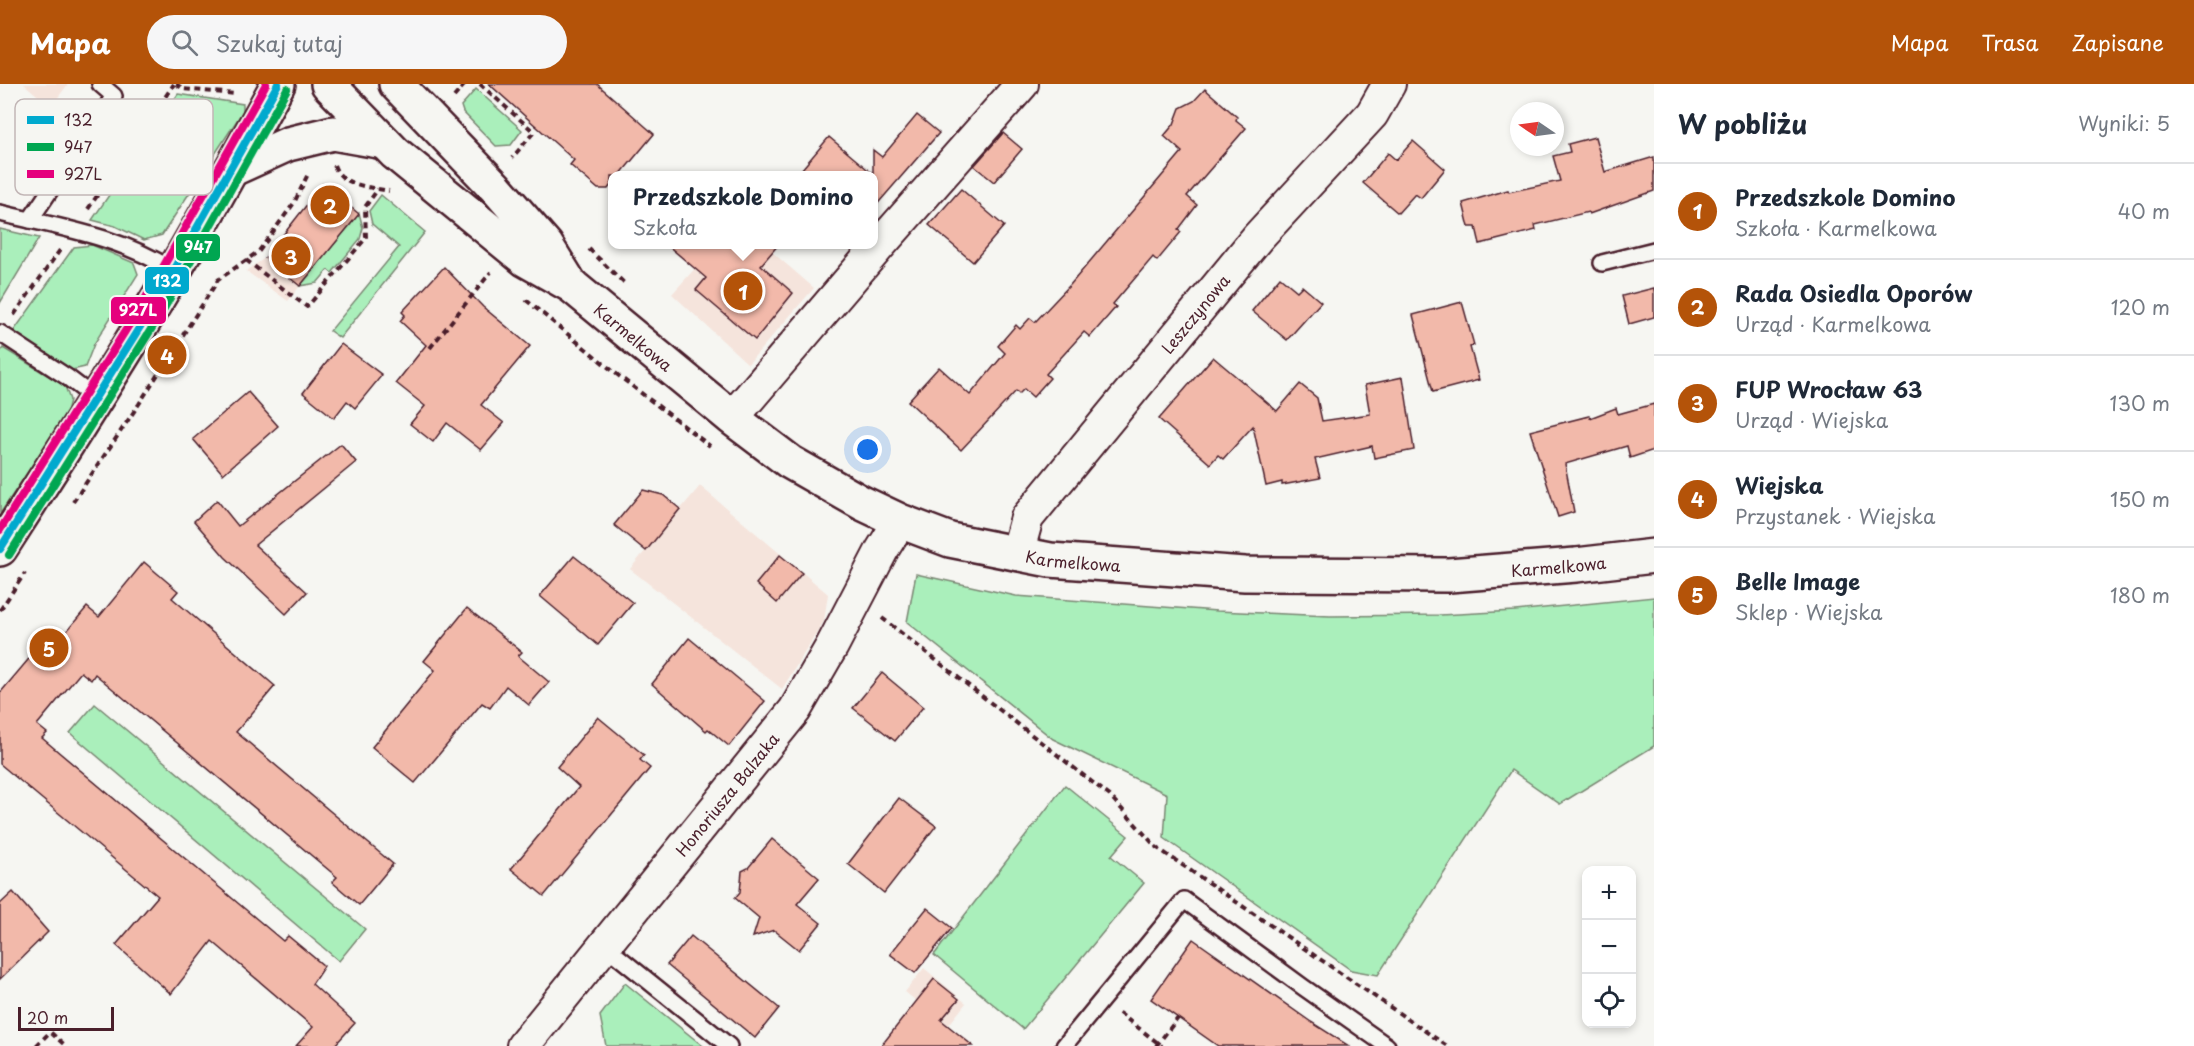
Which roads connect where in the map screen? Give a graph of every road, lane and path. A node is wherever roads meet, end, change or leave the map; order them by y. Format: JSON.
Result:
{"nodes":[{"id":1,"x":100,"y":84,"type":"edge"},
{"id":2,"x":175,"y":84,"type":"edge"},
{"id":3,"x":278,"y":84,"type":"edge"},
{"id":4,"x":328,"y":84,"type":"edge"},
{"id":5,"x":396,"y":84,"type":"edge"},
{"id":6,"x":465,"y":84,"type":"edge"},
{"id":7,"x":480,"y":84,"type":"edge"},
{"id":8,"x":1022,"y":84,"type":"edge"},
{"id":9,"x":1389,"y":84,"type":"edge"},
{"id":10,"x":459,"y":90,"type":"dead end"},
{"id":11,"x":243,"y":92,"type":"dead end"},
{"id":12,"x":112,"y":99,"type":"edge"},
{"id":13,"x":164,"y":99,"type":"edge"},
{"id":14,"x":384,"y":142,"type":"junction"},
{"id":15,"x":334,"y":162,"type":"dead end"},
{"id":16,"x":506,"y":165,"type":"dead end"},
{"id":17,"x":312,"y":168,"type":"dead end"},
{"id":18,"x":233,"y":169,"type":"junction"},
{"id":19,"x":380,"y":180,"type":"dead end"},
{"id":20,"x":378,"y":189,"type":"junction"},
{"id":21,"x":396,"y":192,"type":"dead end"},
{"id":22,"x":47,"y":195,"type":"edge"},
{"id":23,"x":97,"y":195,"type":"edge"},
{"id":24,"x":0,"y":213,"type":"edge"},
{"id":25,"x":81,"y":218,"type":"dead end"},
{"id":26,"x":30,"y":220,"type":"junction"},
{"id":27,"x":66,"y":241,"type":"dead end"},
{"id":28,"x":878,"y":247,"type":"edge"},
{"id":29,"x":587,"y":248,"type":"dead end"},
{"id":30,"x":876,"y":249,"type":"edge"},
{"id":31,"x":1654,"y":250,"type":"edge"},
{"id":32,"x":246,"y":260,"type":"junction"},
{"id":33,"x":1602,"y":263,"type":"dead end"},
{"id":34,"x":484,"y":264,"type":"dead end"},
{"id":35,"x":174,"y":271,"type":"junction"},
{"id":36,"x":491,"y":271,"type":"junction"},
{"id":37,"x":496,"y":275,"type":"dead end"},
{"id":38,"x":572,"y":286,"type":"junction"},
{"id":39,"x":632,"y":291,"type":"dead end"},
{"id":40,"x":523,"y":297,"type":"dead end"},
{"id":41,"x":12,"y":319,"type":"dead end"},
{"id":42,"x":0,"y":333,"type":"edge"},
{"id":43,"x":430,"y":348,"type":"dead end"},
{"id":44,"x":96,"y":399,"type":"junction"},
{"id":45,"x":732,"y":418,"type":"junction"},
{"id":46,"x":714,"y":448,"type":"dead end"},
{"id":47,"x":73,"y":502,"type":"dead end"},
{"id":48,"x":900,"y":521,"type":"junction"},
{"id":49,"x":0,"y":549,"type":"edge"},
{"id":50,"x":1017,"y":554,"type":"junction"},
{"id":51,"x":1654,"y":556,"type":"edge"},
{"id":52,"x":26,"y":570,"type":"dead end"},
{"id":53,"x":857,"y":598,"type":"junction"},
{"id":54,"x":0,"y":610,"type":"edge"},
{"id":55,"x":605,"y":946,"type":"junction"},
{"id":56,"x":1102,"y":1000,"type":"junction"},
{"id":57,"x":1179,"y":1018,"type":"dead end"},
{"id":58,"x":1159,"y":1045,"type":"edge"},
{"id":59,"x":36,"y":1046,"type":"edge"},
{"id":60,"x":66,"y":1046,"type":"edge"},
{"id":61,"x":523,"y":1046,"type":"edge"},
{"id":62,"x":729,"y":1046,"type":"edge"},
{"id":63,"x":1064,"y":1046,"type":"edge"},
{"id":64,"x":1387,"y":1046,"type":"edge"},
{"id":65,"x":1447,"y":1046,"type":"edge"}],
"edges":[{"from":1,"to":12,"type":"lane"},
{"from":2,"to":11,"type":"path"},
{"from":2,"to":13,"type":"path"},
{"from":3,"to":18,"type":"street"},
{"from":4,"to":14,"type":"street","name":"Karmelkowa"},
{"from":5,"to":38,"type":"street","name":"Karmelkowa"},
{"from":6,"to":10,"type":"path"},
{"from":7,"to":16,"type":"path"},
{"from":8,"to":28,"type":"street"},
{"from":9,"to":50,"type":"street","name":"Leszczynowa"},
{"from":14,"to":18,"type":"street"},
{"from":14,"to":38,"type":"street","name":"Karmelkowa"},
{"from":15,"to":20,"type":"path"},
{"from":17,"to":32,"type":"path"},
{"from":18,"to":35,"type":"street"},
{"from":19,"to":20,"type":"path"},
{"from":20,"to":21,"type":"path"},
{"from":20,"to":32,"type":"path"},
{"from":22,"to":26,"type":"lane"},
{"from":23,"to":25,"type":"path"},
{"from":24,"to":26,"type":"lane"},
{"from":26,"to":35,"type":"lane"},
{"from":27,"to":41,"type":"path"},
{"from":29,"to":39,"type":"path"},
{"from":30,"to":45,"type":"street"},
{"from":31,"to":33,"type":"lane"},
{"from":32,"to":47,"type":"path"},
{"from":34,"to":36,"type":"path"},
{"from":35,"to":44,"type":"street"},
{"from":36,"to":37,"type":"path"},
{"from":36,"to":43,"type":"path"},
{"from":38,"to":45,"type":"street","name":"Karmelkowa"},
{"from":40,"to":46,"type":"path"},
{"from":42,"to":44,"type":"lane"},
{"from":44,"to":49,"type":"street"},
{"from":45,"to":48,"type":"street","name":"Karmelkowa"},
{"from":48,"to":50,"type":"street","name":"Karmelkowa"},
{"from":48,"to":53,"type":"street","name":"Honoriusza Balzaka"},
{"from":50,"to":51,"type":"street","name":"Karmelkowa"},
{"from":52,"to":54,"type":"path"},
{"from":53,"to":55,"type":"street","name":"Honoriusza Balzaka"},
{"from":53,"to":65,"type":"path"},
{"from":55,"to":61,"type":"street","name":"Honoriusza Balzaka"},
{"from":55,"to":62,"type":"lane"},
{"from":56,"to":58,"type":"path"},
{"from":56,"to":63,"type":"lane"},
{"from":56,"to":64,"type":"lane"},
{"from":57,"to":58,"type":"path"},
{"from":59,"to":60,"type":"path"}]}
